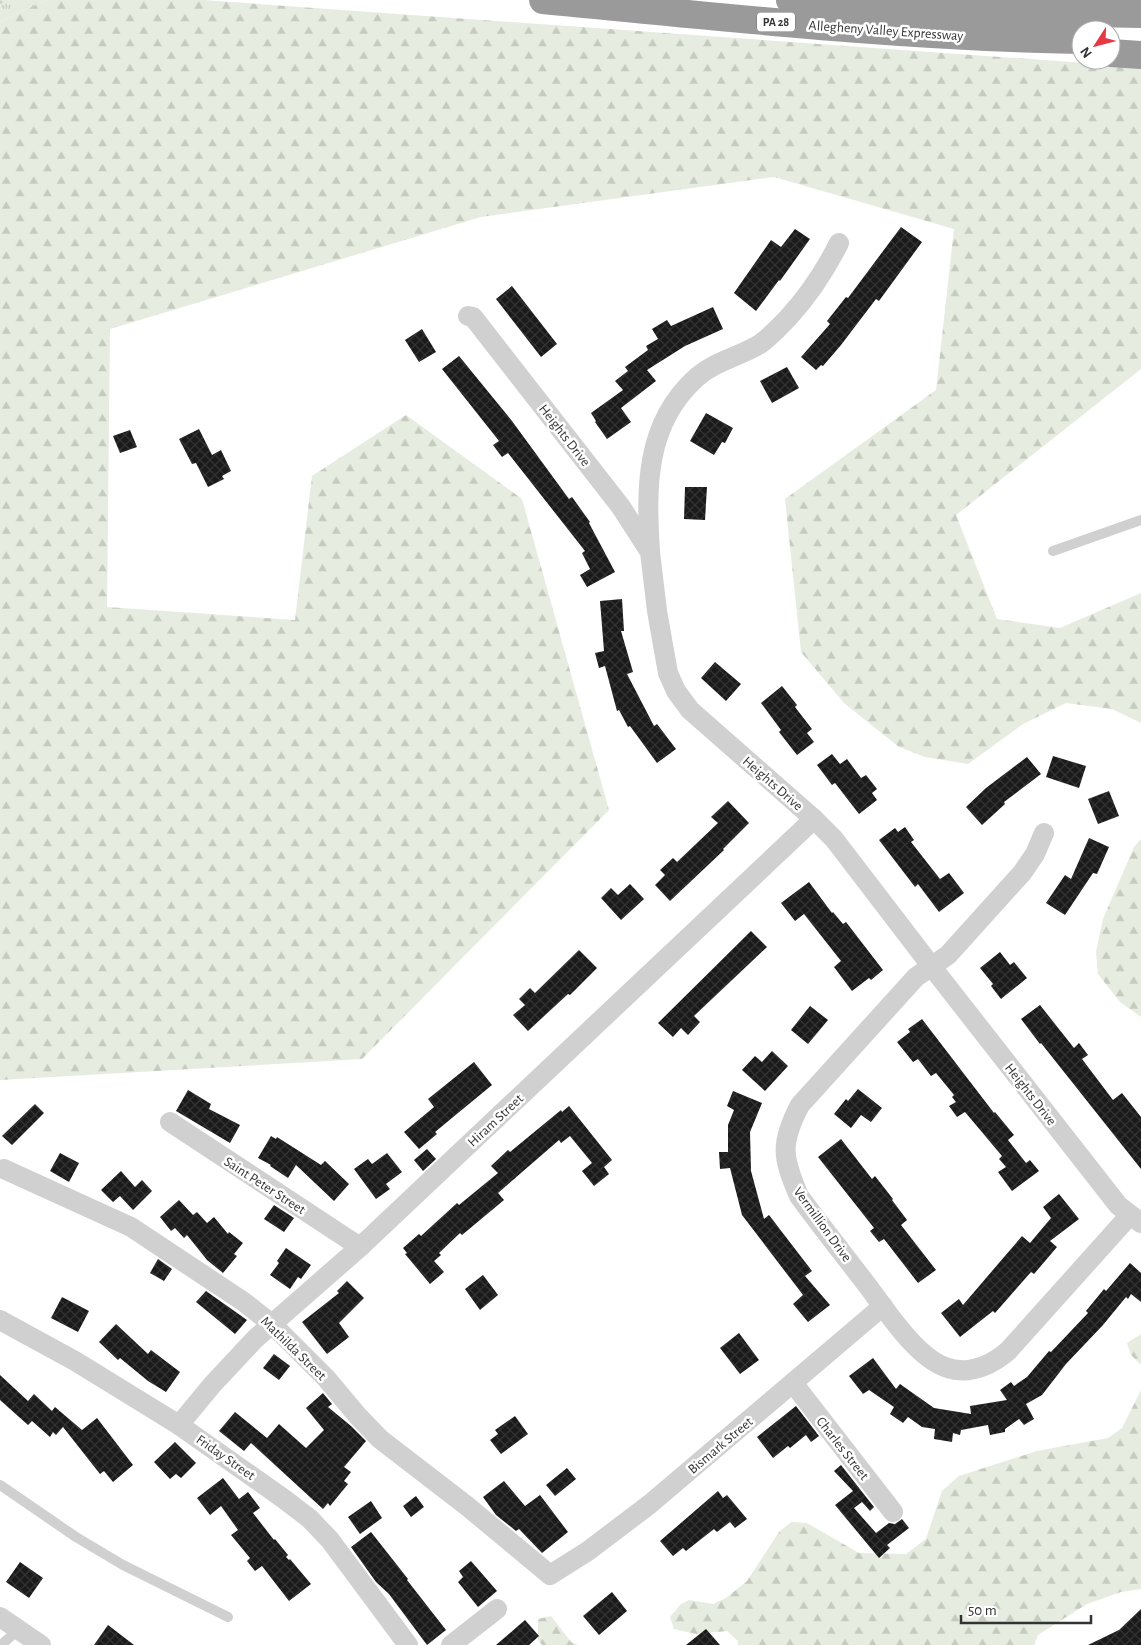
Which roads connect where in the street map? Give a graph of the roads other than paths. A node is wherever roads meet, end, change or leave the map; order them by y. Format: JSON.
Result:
{"nodes":[{"id":1,"x":543,"y":0,"type":"edge"},
{"id":2,"x":790,"y":0,"type":"edge"},
{"id":3,"x":1141,"y":14,"type":"edge"},
{"id":4,"x":1009,"y":38,"type":"junction"},
{"id":5,"x":1071,"y":40,"type":"edge"},
{"id":6,"x":1121,"y":40,"type":"edge"},
{"id":7,"x":1141,"y":41,"type":"edge"},
{"id":8,"x":1071,"y":47,"type":"edge"},
{"id":9,"x":1121,"y":54,"type":"edge"},
{"id":10,"x":1141,"y":55,"type":"edge"},
{"id":11,"x":839,"y":243,"type":"dead end"},
{"id":12,"x":468,"y":316,"type":"dead end"},
{"id":13,"x":1141,"y":520,"type":"edge"},
{"id":14,"x":1053,"y":551,"type":"dead end"},
{"id":15,"x":650,"y":552,"type":"junction"},
{"id":16,"x":814,"y":819,"type":"junction"},
{"id":17,"x":1044,"y":833,"type":"dead end"},
{"id":18,"x":932,"y":967,"type":"junction"},
{"id":19,"x":170,"y":1122,"type":"dead end"},
{"id":20,"x":4,"y":1169,"type":"dead end"},
{"id":21,"x":1136,"y":1219,"type":"edge"},
{"id":22,"x":360,"y":1247,"type":"junction"},
{"id":23,"x":883,"y":1306,"type":"junction"},
{"id":24,"x":0,"y":1320,"type":"edge"},
{"id":25,"x":272,"y":1324,"type":"junction"},
{"id":26,"x":793,"y":1383,"type":"junction"},
{"id":27,"x":179,"y":1424,"type":"junction"},
{"id":28,"x":0,"y":1485,"type":"edge"},
{"id":29,"x":893,"y":1512,"type":"dead end"},
{"id":30,"x":550,"y":1575,"type":"joint"},
{"id":31,"x":497,"y":1609,"type":"dead end"},
{"id":32,"x":0,"y":1617,"type":"edge"},
{"id":33,"x":228,"y":1617,"type":"dead end"},
{"id":34,"x":18,"y":1630,"type":"junction"},
{"id":35,"x":1,"y":1645,"type":"edge"},
{"id":36,"x":41,"y":1645,"type":"edge"},
{"id":37,"x":408,"y":1645,"type":"edge"},
{"id":38,"x":451,"y":1645,"type":"edge"}],
"edges":[{"from":1,"to":4,"type":"highway","name":"Allegheny Valley Expressway","number":"PA 28"},
{"from":2,"to":3,"type":"highway","name":"Allegheny Valley Expressway","number":"PA 28"},
{"from":4,"to":5,"type":"highway","name":"Allegheny Valley Expressway","number":"PA 28"},
{"from":4,"to":8,"type":"highway"},
{"from":6,"to":7,"type":"highway"},
{"from":9,"to":10,"type":"highway"},
{"from":11,"to":15,"type":"street"},
{"from":12,"to":15,"type":"street","name":"Heights Drive"},
{"from":13,"to":14,"type":"lane"},
{"from":15,"to":16,"type":"street","name":"Heights Drive"},
{"from":16,"to":18,"type":"street","name":"Heights Drive"},
{"from":16,"to":22,"type":"street","name":"Hiram Street"},
{"from":17,"to":18,"type":"street","name":"Vermillion Drive"},
{"from":18,"to":21,"type":"street","name":"Heights Drive"},
{"from":18,"to":23,"type":"street","name":"Vermillion Drive"},
{"from":19,"to":22,"type":"street","name":"Saint Peter Street"},
{"from":20,"to":25,"type":"street","name":"Mathilda Street"},
{"from":21,"to":23,"type":"street","name":"Vermillion Drive"},
{"from":22,"to":25,"type":"street","name":"Hiram Street"},
{"from":23,"to":26,"type":"street","name":"Bismark Street"},
{"from":24,"to":27,"type":"street","name":"Friday Street"},
{"from":25,"to":27,"type":"street","name":"Hiram Street"},
{"from":25,"to":30,"type":"street","name":"Mathilda Street"},
{"from":26,"to":29,"type":"street","name":"Charles Street"},
{"from":26,"to":30,"type":"street","name":"Bismark Street"},
{"from":27,"to":37,"type":"street","name":"Friday Street"},
{"from":28,"to":33,"type":"lane"},
{"from":31,"to":38,"type":"street"},
{"from":32,"to":34,"type":"street"},
{"from":34,"to":35,"type":"lane"},
{"from":34,"to":36,"type":"street"}]}
